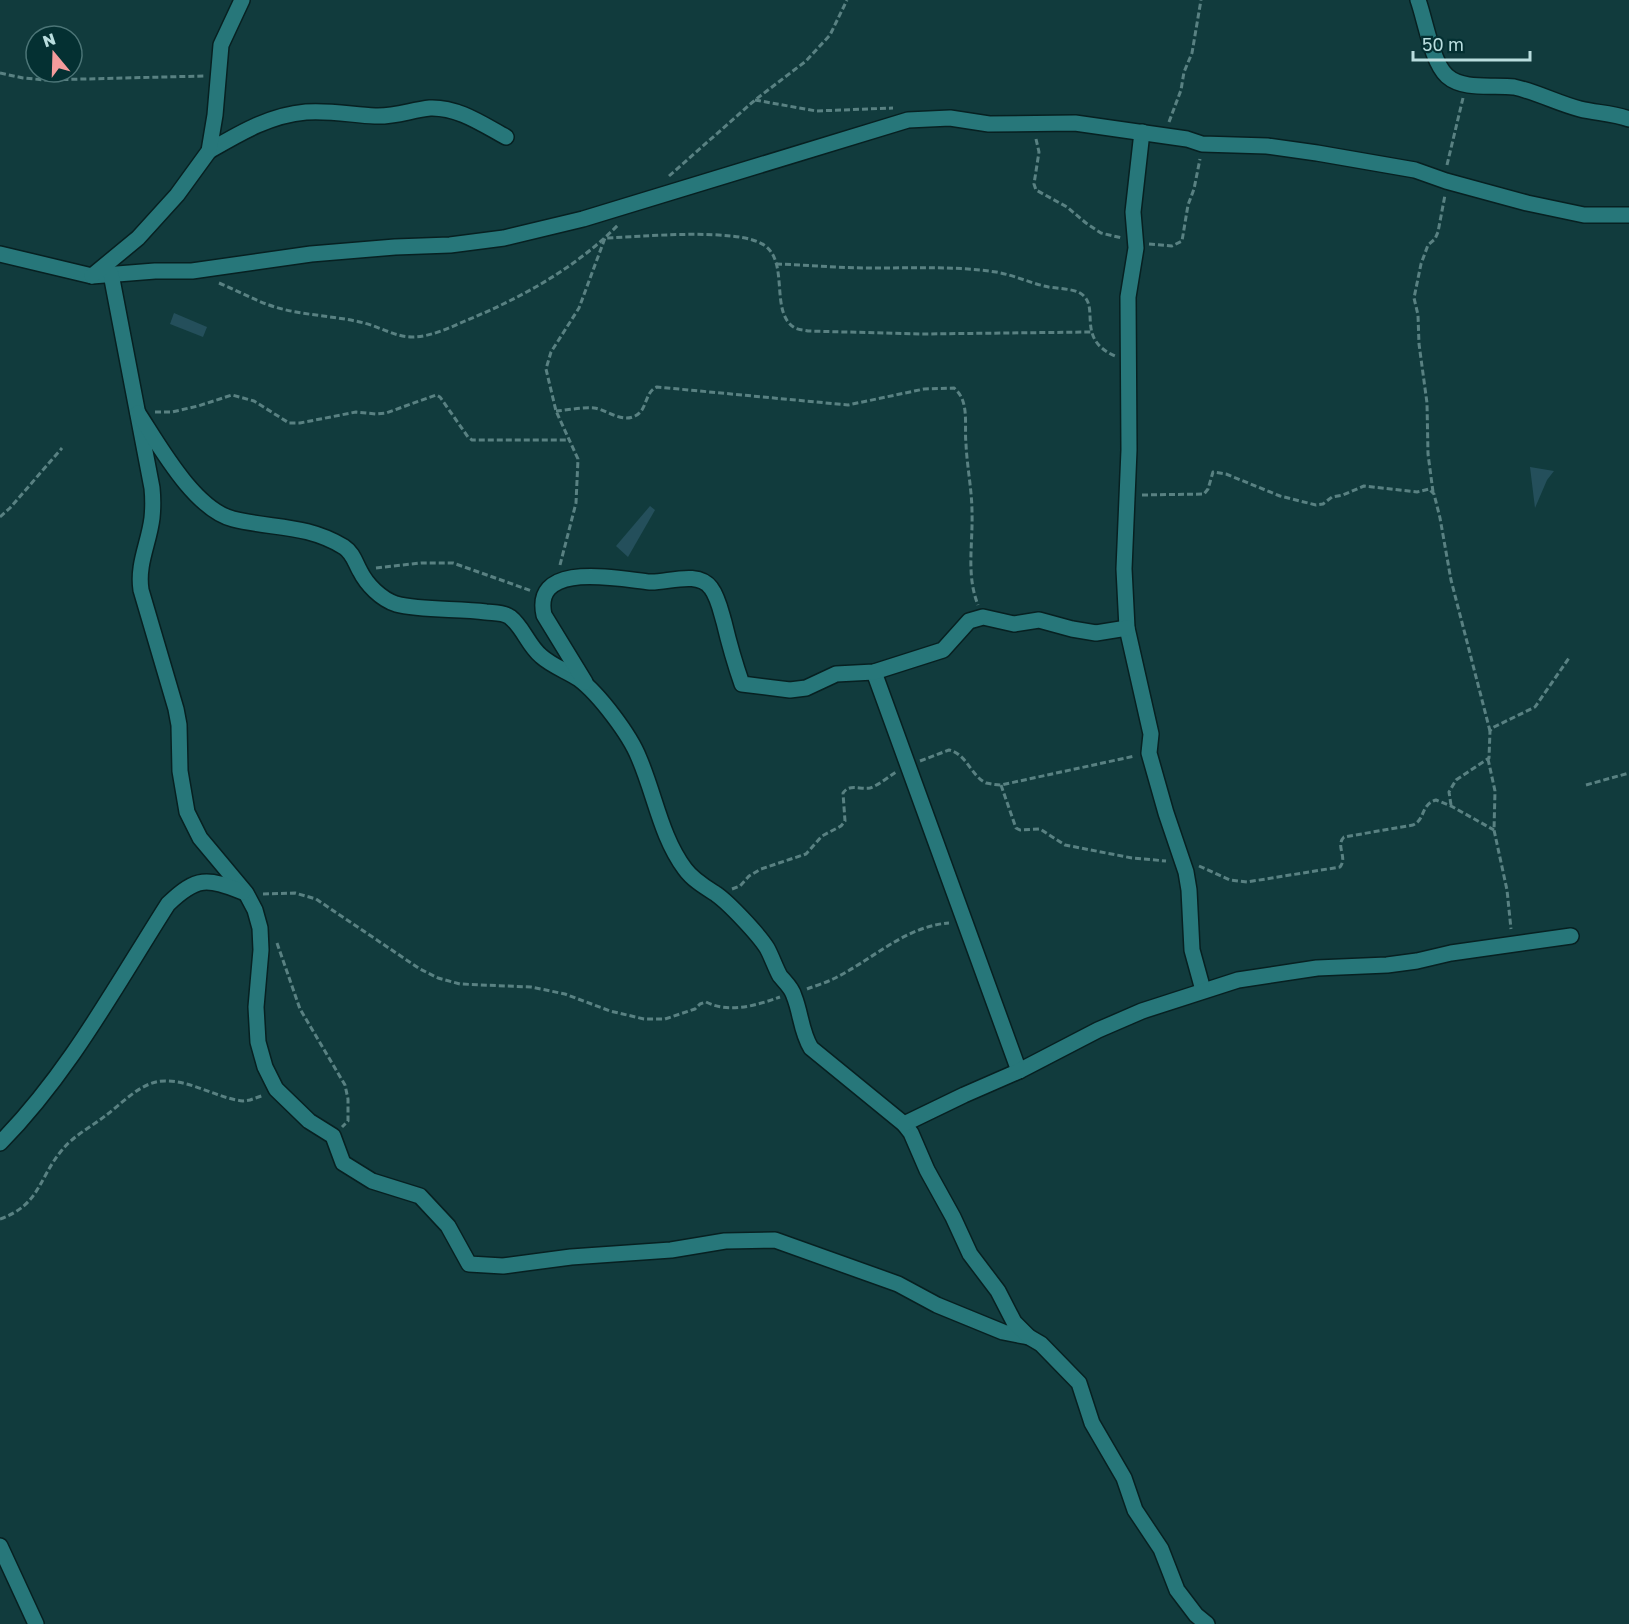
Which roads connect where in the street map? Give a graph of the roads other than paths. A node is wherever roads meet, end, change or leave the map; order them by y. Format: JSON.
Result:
{"nodes":[{"id":1,"x":242,"y":0,"type":"edge"},
{"id":2,"x":1418,"y":0,"type":"edge"},
{"id":3,"x":1629,"y":119,"type":"edge"},
{"id":4,"x":1142,"y":132,"type":"junction"},
{"id":5,"x":506,"y":138,"type":"dead end"},
{"id":6,"x":209,"y":151,"type":"junction"},
{"id":7,"x":1629,"y":215,"type":"edge"},
{"id":8,"x":0,"y":254,"type":"edge"},
{"id":9,"x":111,"y":274,"type":"junction"},
{"id":10,"x":92,"y":276,"type":"junction"},
{"id":11,"x":138,"y":413,"type":"junction"},
{"id":12,"x":1127,"y":628,"type":"junction"},
{"id":13,"x":874,"y":672,"type":"junction"},
{"id":14,"x":589,"y":687,"type":"junction"},
{"id":15,"x":246,"y":893,"type":"junction"},
{"id":16,"x":1571,"y":936,"type":"dead end"},
{"id":17,"x":1203,"y":990,"type":"junction"},
{"id":18,"x":1019,"y":1071,"type":"junction"},
{"id":19,"x":904,"y":1124,"type":"junction"},
{"id":20,"x":0,"y":1143,"type":"edge"},
{"id":21,"x":1029,"y":1337,"type":"junction"},
{"id":22,"x":0,"y":1546,"type":"edge"},
{"id":23,"x":36,"y":1624,"type":"edge"},
{"id":24,"x":1207,"y":1624,"type":"edge"}],
"edges":[{"from":1,"to":6,"type":"street"},
{"from":2,"to":3,"type":"street"},
{"from":4,"to":7,"type":"street"},
{"from":4,"to":9,"type":"street"},
{"from":4,"to":12,"type":"street"},
{"from":5,"to":6,"type":"street"},
{"from":6,"to":10,"type":"street"},
{"from":8,"to":10,"type":"street"},
{"from":9,"to":10,"type":"street"},
{"from":9,"to":11,"type":"street"},
{"from":11,"to":14,"type":"street"},
{"from":11,"to":15,"type":"street"},
{"from":12,"to":13,"type":"street"},
{"from":12,"to":17,"type":"street"},
{"from":13,"to":14,"type":"street"},
{"from":13,"to":18,"type":"street"},
{"from":14,"to":19,"type":"street"},
{"from":15,"to":20,"type":"street"},
{"from":15,"to":21,"type":"street"},
{"from":16,"to":17,"type":"street"},
{"from":17,"to":18,"type":"street"},
{"from":18,"to":19,"type":"street"},
{"from":19,"to":21,"type":"street"},
{"from":21,"to":24,"type":"street"},
{"from":22,"to":23,"type":"street"}]}
